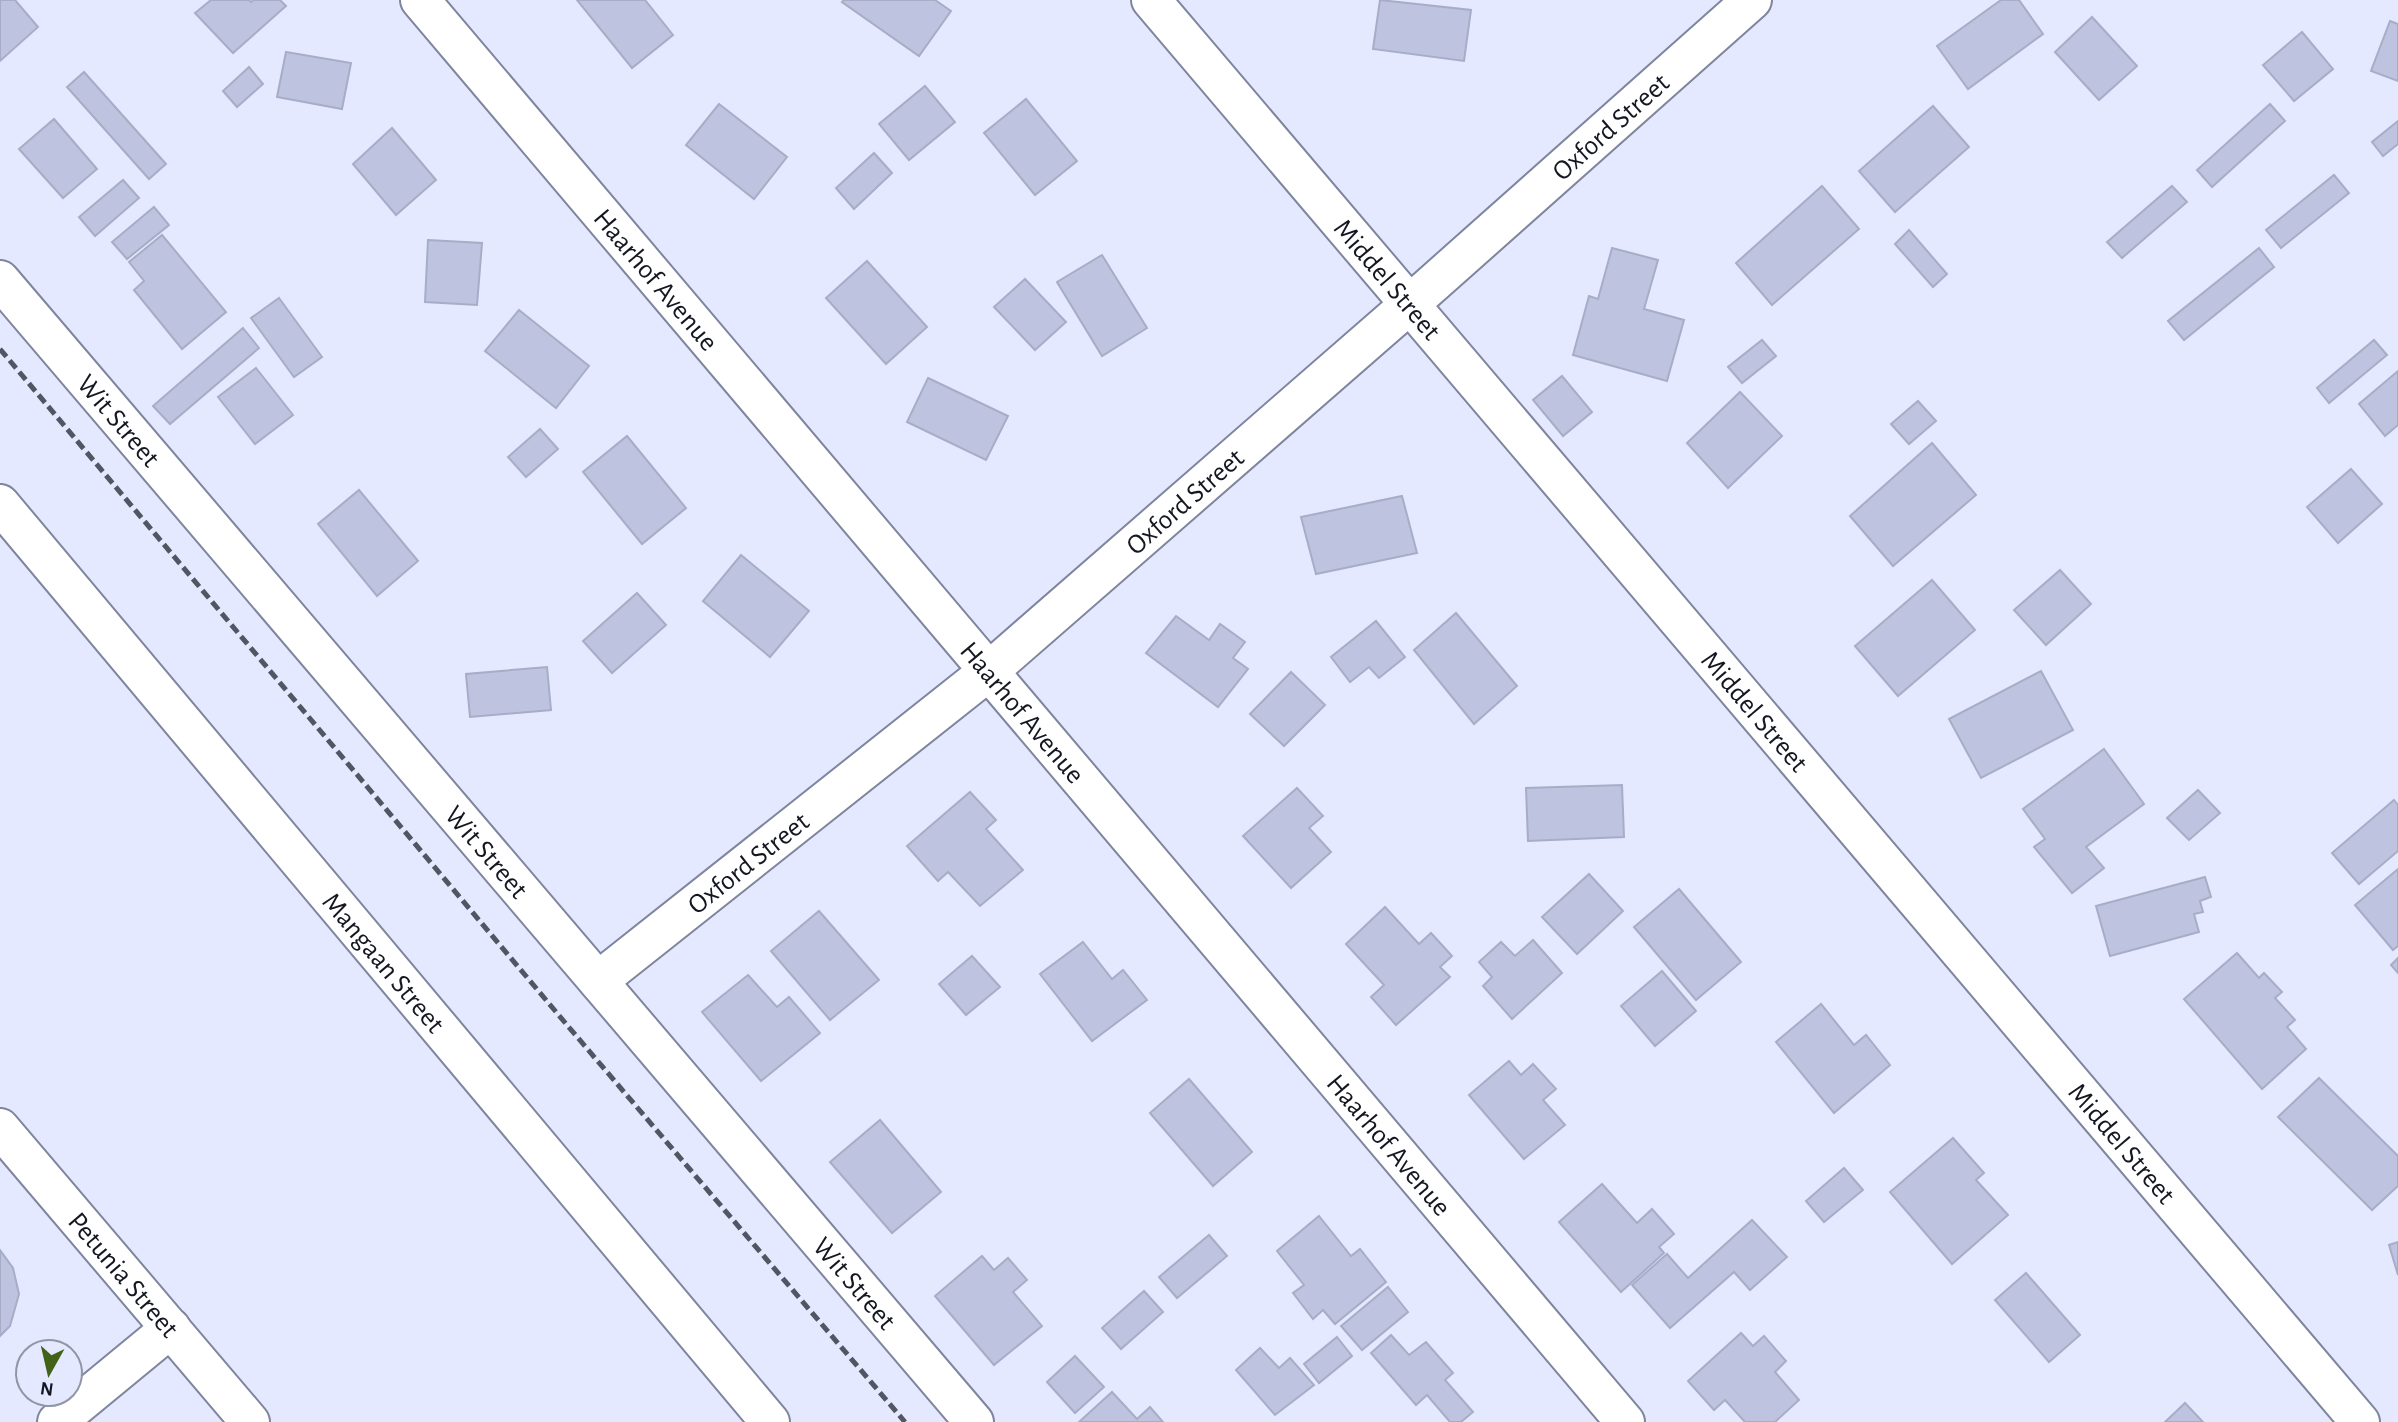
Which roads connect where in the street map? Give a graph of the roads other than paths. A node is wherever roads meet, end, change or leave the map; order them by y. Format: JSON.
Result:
{"nodes":[{"id":1,"x":420,"y":0,"type":"edge"},
{"id":2,"x":1151,"y":0,"type":"edge"},
{"id":3,"x":1752,"y":0,"type":"edge"},
{"id":4,"x":0,"y":281,"type":"edge"},
{"id":5,"x":1410,"y":304,"type":"junction"},
{"id":6,"x":0,"y":504,"type":"edge"},
{"id":7,"x":989,"y":671,"type":"junction"},
{"id":8,"x":598,"y":981,"type":"junction"},
{"id":9,"x":0,"y":1128,"type":"edge"},
{"id":10,"x":171,"y":1328,"type":"junction"},
{"id":11,"x":57,"y":1422,"type":"edge"},
{"id":12,"x":250,"y":1422,"type":"edge"},
{"id":13,"x":770,"y":1422,"type":"edge"},
{"id":14,"x":974,"y":1422,"type":"edge"},
{"id":15,"x":1625,"y":1422,"type":"edge"},
{"id":16,"x":2360,"y":1422,"type":"edge"}],
"edges":[{"from":1,"to":7,"type":"street","name":"Haarhof Avenue"},
{"from":2,"to":5,"type":"street","name":"Middel Street"},
{"from":3,"to":5,"type":"street","name":"Oxford Street"},
{"from":4,"to":8,"type":"street","name":"Wit Street"},
{"from":5,"to":7,"type":"street","name":"Oxford Street"},
{"from":5,"to":16,"type":"street","name":"Middel Street"},
{"from":6,"to":13,"type":"street","name":"Mangaan Street"},
{"from":7,"to":8,"type":"street","name":"Oxford Street"},
{"from":7,"to":15,"type":"street","name":"Haarhof Avenue"},
{"from":8,"to":14,"type":"street","name":"Wit Street"},
{"from":9,"to":10,"type":"street","name":"Petunia Street"},
{"from":10,"to":11,"type":"street"},
{"from":10,"to":12,"type":"street","name":"Petunia Street"}]}
